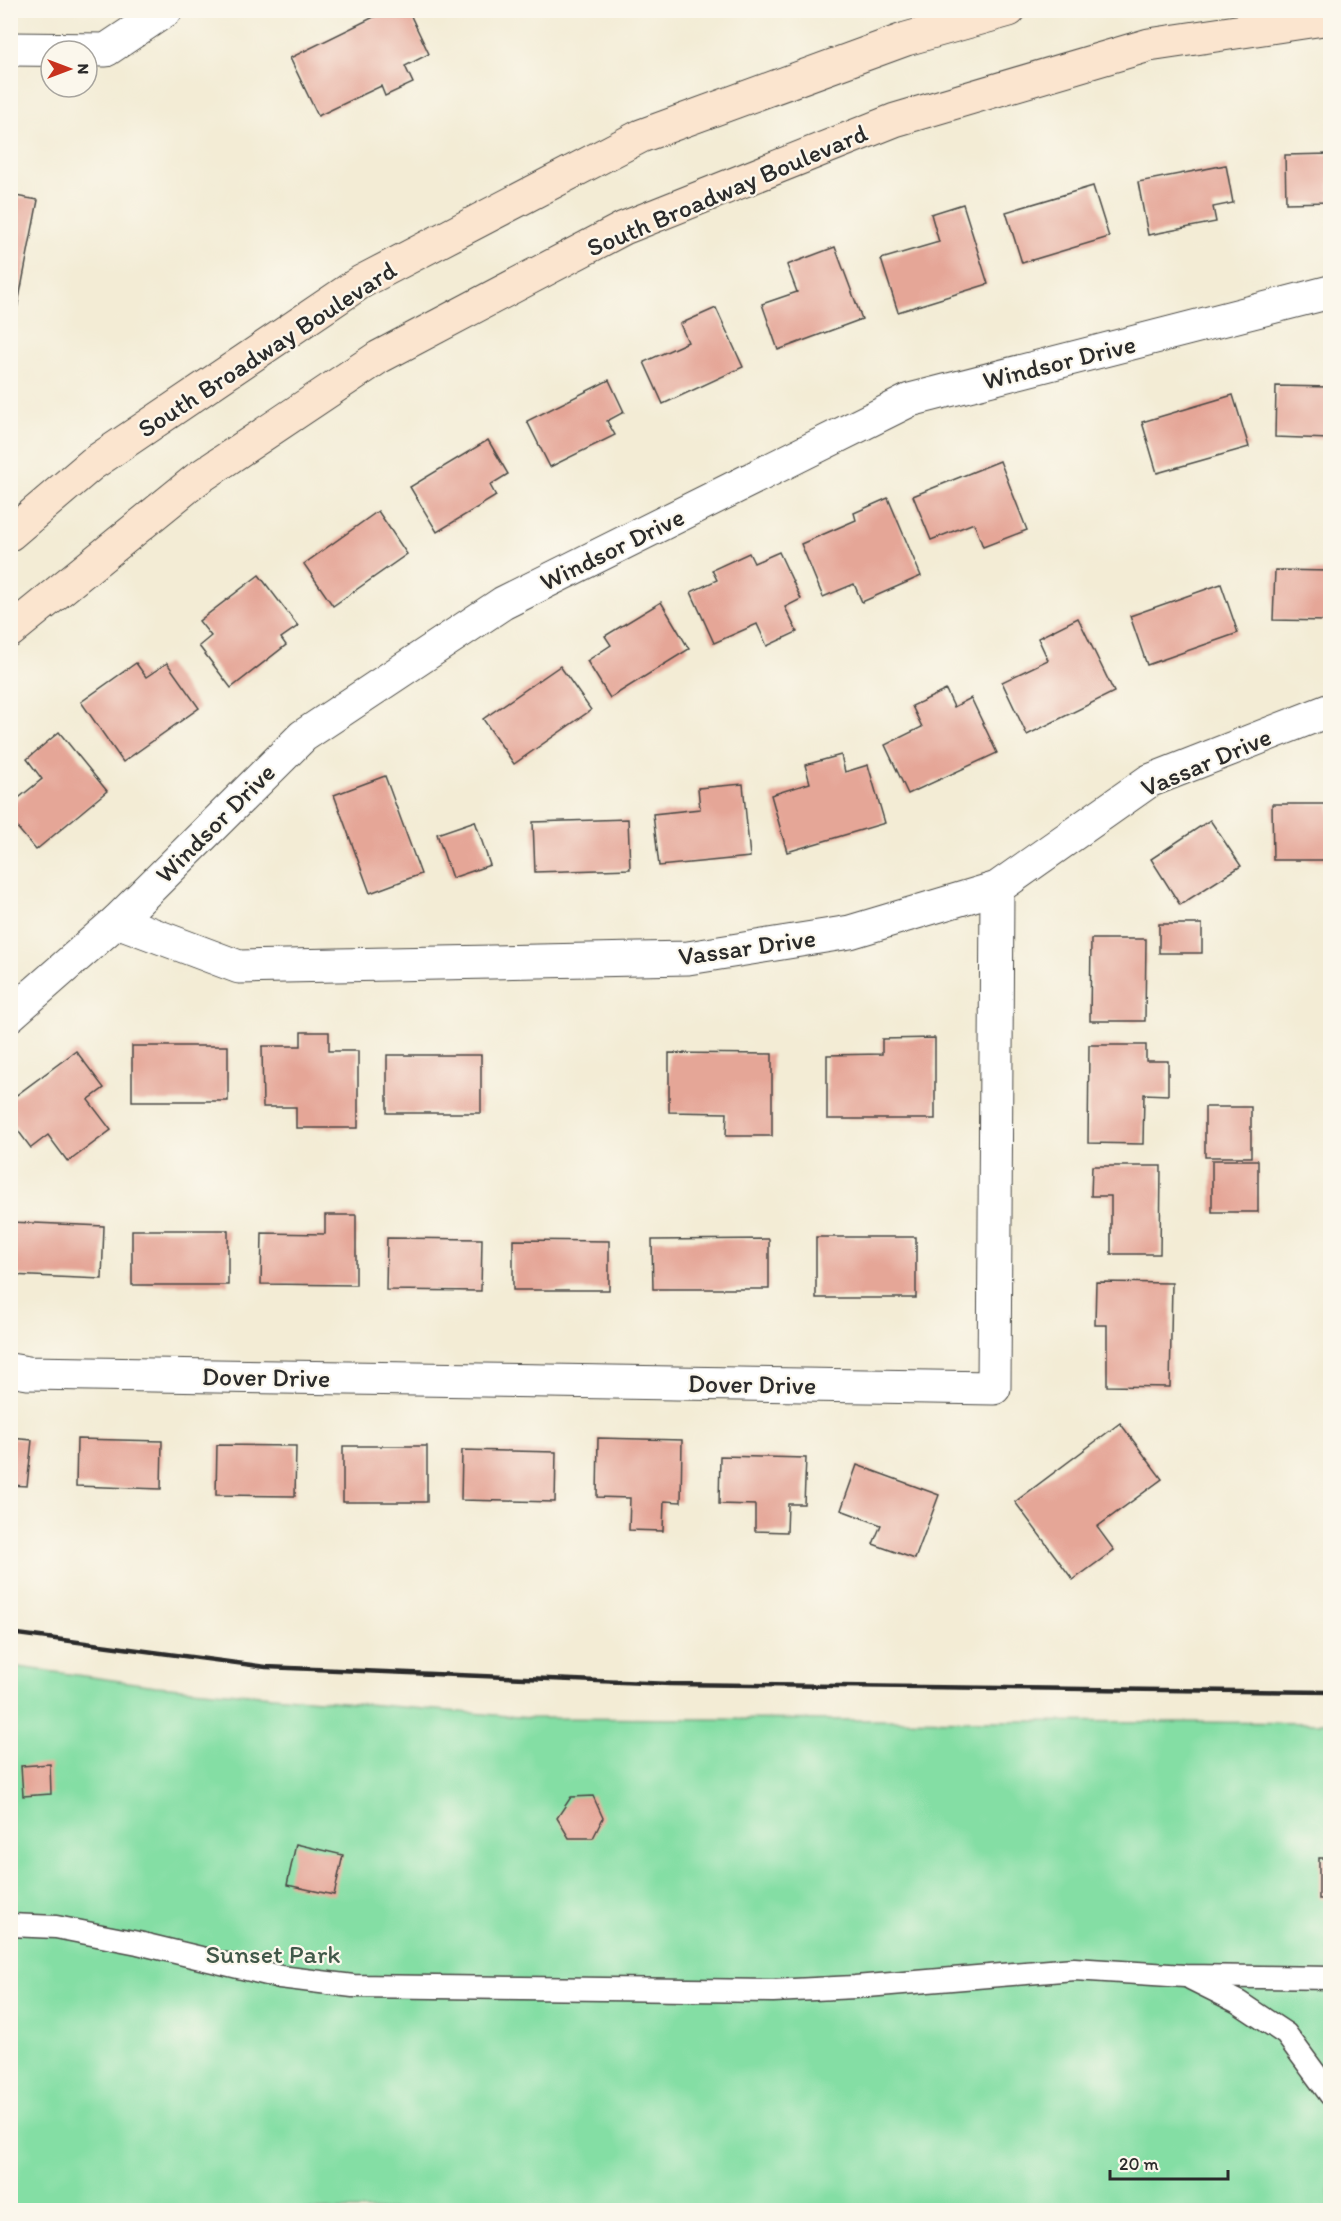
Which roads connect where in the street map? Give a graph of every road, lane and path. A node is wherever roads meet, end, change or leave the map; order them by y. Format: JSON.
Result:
{"nodes":[{"id":1,"x":166,"y":10,"type":"edge"},
{"id":2,"x":1010,"y":10,"type":"edge"},
{"id":3,"x":1330,"y":18,"type":"edge"},
{"id":4,"x":10,"y":49,"type":"edge"},
{"id":5,"x":1330,"y":292,"type":"edge"},
{"id":6,"x":10,"y":534,"type":"edge"},
{"id":7,"x":10,"y":631,"type":"edge"},
{"id":8,"x":1330,"y":710,"type":"edge"},
{"id":9,"x":997,"y":888,"type":"junction"},
{"id":10,"x":117,"y":921,"type":"junction"},
{"id":11,"x":10,"y":1015,"type":"edge"},
{"id":12,"x":10,"y":1370,"type":"edge"},
{"id":13,"x":10,"y":1925,"type":"edge"},
{"id":14,"x":1185,"y":1976,"type":"junction"},
{"id":15,"x":1330,"y":1978,"type":"edge"},
{"id":16,"x":1330,"y":2094,"type":"edge"}],
"edges":[{"from":1,"to":4,"type":"street"},
{"from":2,"to":6,"type":"main road","name":"South Broadway Boulevard"},
{"from":3,"to":7,"type":"main road","name":"South Broadway Boulevard"},
{"from":5,"to":10,"type":"street","name":"Windsor Drive"},
{"from":8,"to":9,"type":"street","name":"Vassar Drive"},
{"from":9,"to":10,"type":"street","name":"Vassar Drive"},
{"from":9,"to":12,"type":"street","name":"Dover Drive"},
{"from":10,"to":11,"type":"street","name":"Windsor Drive"},
{"from":13,"to":14,"type":"lane"},
{"from":14,"to":15,"type":"lane"},
{"from":14,"to":16,"type":"lane"}]}
